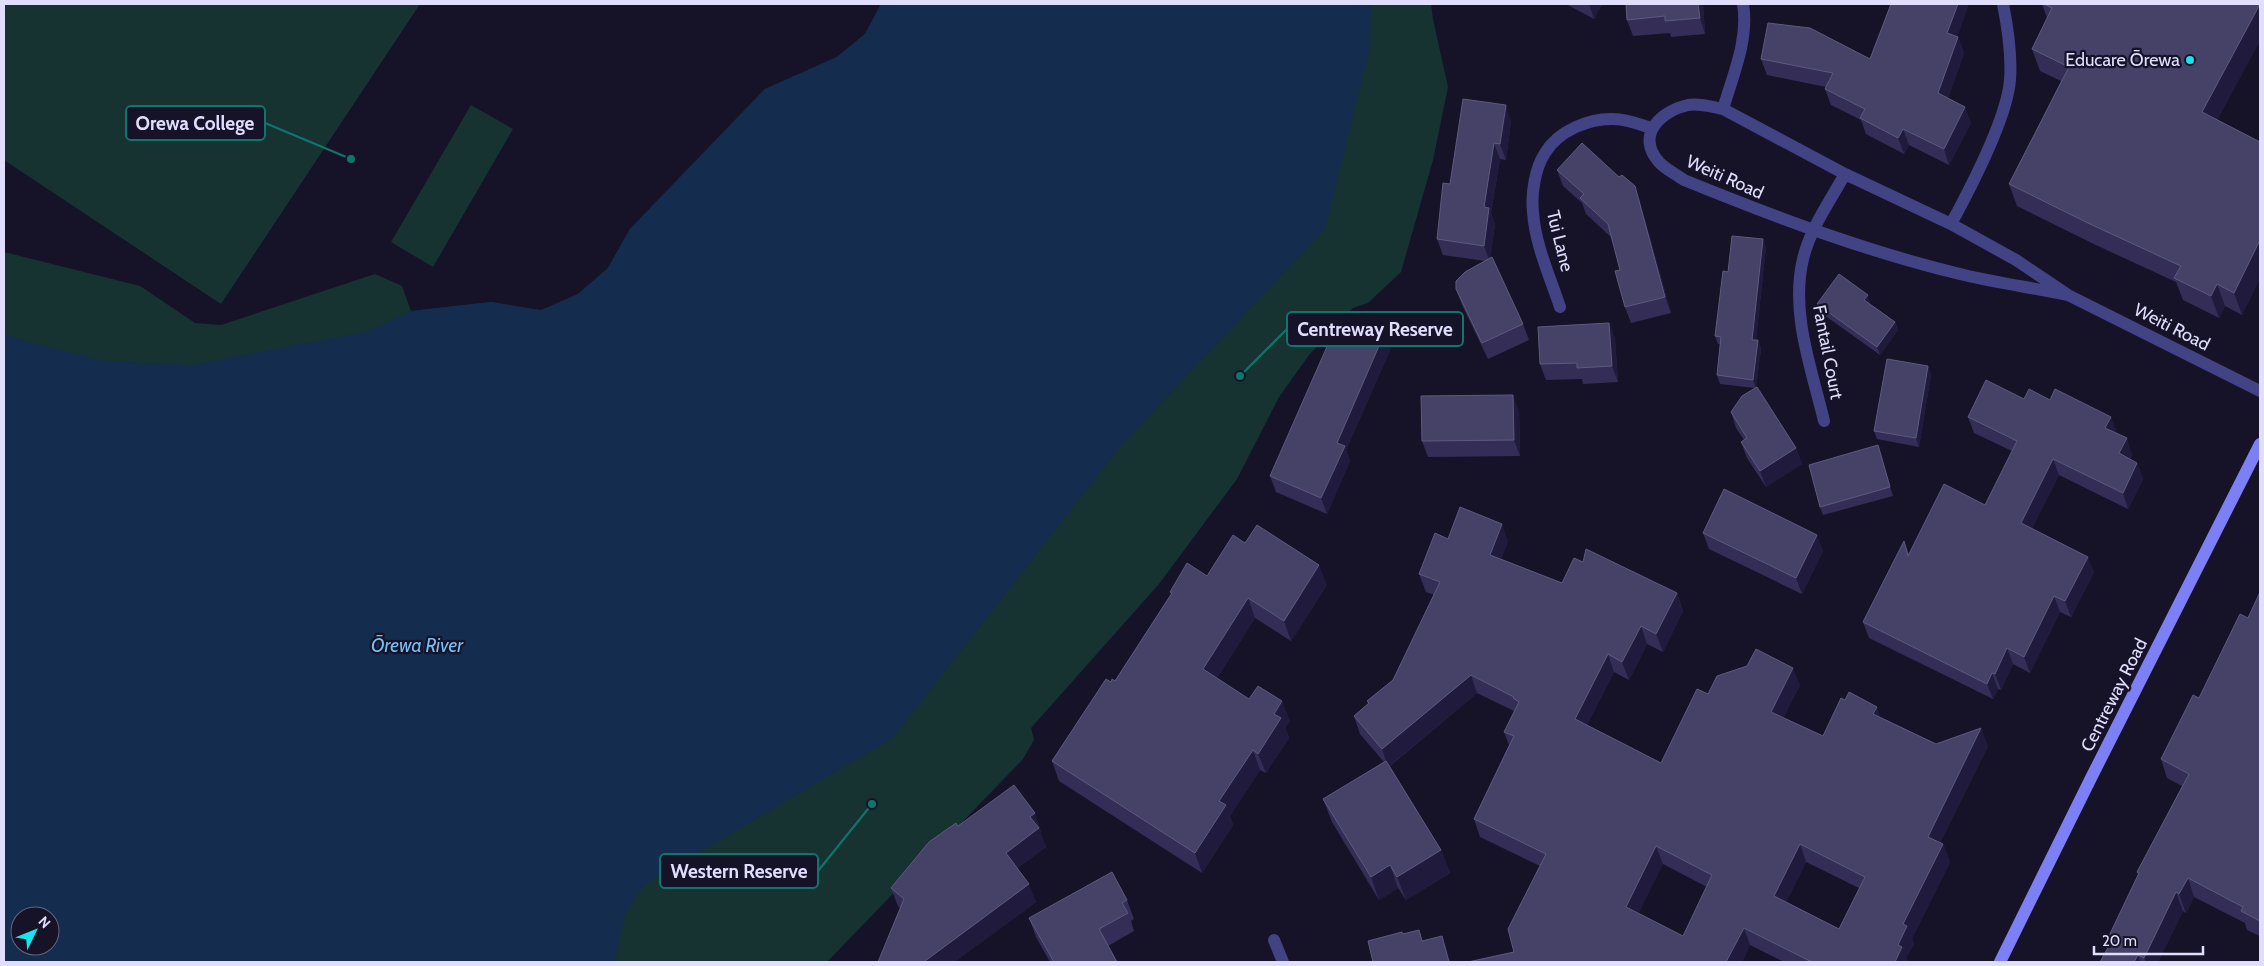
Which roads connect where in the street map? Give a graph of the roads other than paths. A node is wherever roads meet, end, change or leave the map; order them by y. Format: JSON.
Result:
{"nodes":[{"id":1,"x":1742,"y":4,"type":"edge"},
{"id":2,"x":2003,"y":4,"type":"edge"},
{"id":3,"x":1722,"y":109,"type":"junction"},
{"id":4,"x":1651,"y":128,"type":"junction"},
{"id":5,"x":1845,"y":174,"type":"junction"},
{"id":6,"x":1950,"y":224,"type":"junction"},
{"id":7,"x":1813,"y":232,"type":"junction"},
{"id":8,"x":2068,"y":294,"type":"junction"},
{"id":9,"x":1560,"y":307,"type":"dead end"},
{"id":10,"x":2260,"y":391,"type":"edge"},
{"id":11,"x":1824,"y":421,"type":"dead end"},
{"id":12,"x":2260,"y":444,"type":"edge"},
{"id":13,"x":1274,"y":940,"type":"dead end"},
{"id":14,"x":1283,"y":962,"type":"edge"},
{"id":15,"x":2000,"y":962,"type":"edge"}],
"edges":[{"from":1,"to":3,"type":"street"},
{"from":2,"to":6,"type":"street"},
{"from":3,"to":4,"type":"street","name":"Weiti Road"},
{"from":3,"to":5,"type":"street","name":"Weiti Road"},
{"from":4,"to":7,"type":"street","name":"Weiti Road"},
{"from":4,"to":9,"type":"street","name":"Tui Lane"},
{"from":5,"to":6,"type":"street","name":"Weiti Road"},
{"from":5,"to":7,"type":"street","name":"Fantail Court"},
{"from":6,"to":8,"type":"street","name":"Weiti Road"},
{"from":7,"to":8,"type":"street","name":"Weiti Road"},
{"from":7,"to":11,"type":"street","name":"Fantail Court"},
{"from":8,"to":10,"type":"street","name":"Weiti Road"},
{"from":12,"to":15,"type":"main road","name":"Centreway Road"},
{"from":13,"to":14,"type":"street"}]}
